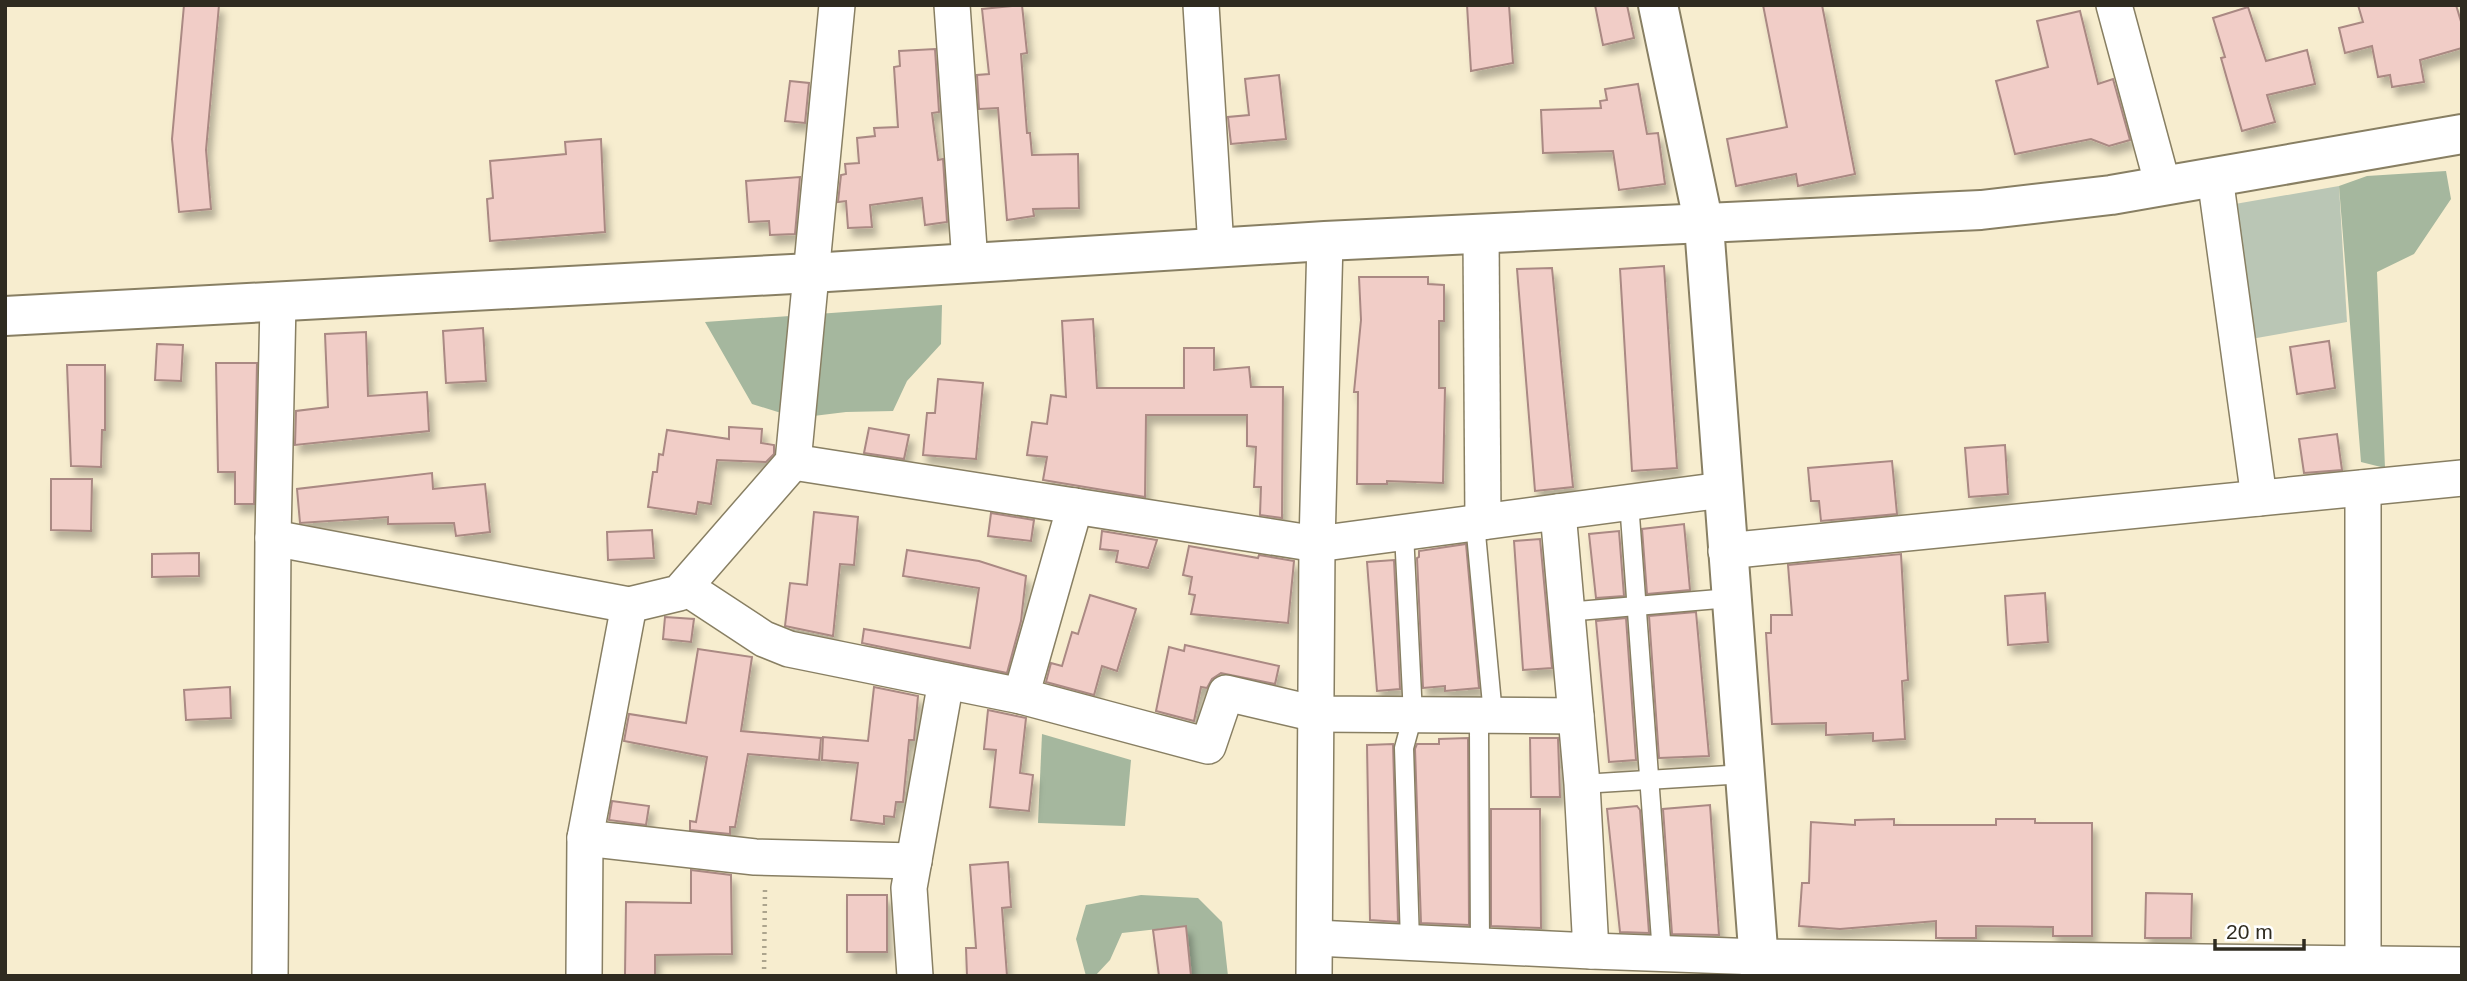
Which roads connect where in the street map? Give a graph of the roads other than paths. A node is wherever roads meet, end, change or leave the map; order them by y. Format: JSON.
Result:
{"nodes":[{"id":1,"x":837,"y":5,"type":"edge"},
{"id":2,"x":952,"y":5,"type":"edge"},
{"id":3,"x":1201,"y":5,"type":"edge"},
{"id":4,"x":1658,"y":5,"type":"edge"},
{"id":5,"x":2114,"y":5,"type":"edge"},
{"id":6,"x":2462,"y":134,"type":"edge"},
{"id":7,"x":2214,"y":177,"type":"junction"},
{"id":8,"x":2163,"y":186,"type":"junction"},
{"id":9,"x":1704,"y":225,"type":"junction"},
{"id":10,"x":1482,"y":235,"type":"junction"},
{"id":11,"x":1325,"y":241,"type":"junction"},
{"id":12,"x":1216,"y":248,"type":"junction"},
{"id":13,"x":970,"y":263,"type":"junction"},
{"id":14,"x":811,"y":273,"type":"junction"},
{"id":15,"x":278,"y":302,"type":"junction"},
{"id":16,"x":5,"y":316,"type":"edge"},
{"id":17,"x":793,"y":462,"type":"junction"},
{"id":18,"x":2462,"y":478,"type":"edge"},
{"id":19,"x":2363,"y":488,"type":"junction"},
{"id":20,"x":1722,"y":490,"type":"junction"},
{"id":21,"x":2259,"y":498,"type":"junction"},
{"id":22,"x":1629,"y":502,"type":"junction"},
{"id":23,"x":1075,"y":506,"type":"junction"},
{"id":24,"x":1558,"y":512,"type":"junction"},
{"id":25,"x":1479,"y":522,"type":"junction"},
{"id":26,"x":1404,"y":533,"type":"junction"},
{"id":27,"x":273,"y":538,"type":"junction"},
{"id":28,"x":1317,"y":544,"type":"junction"},
{"id":29,"x":1727,"y":551,"type":"junction"},
{"id":30,"x":685,"y":586,"type":"junction"},
{"id":31,"x":1730,"y":598,"type":"junction"},
{"id":32,"x":629,"y":604,"type":"junction"},
{"id":33,"x":1638,"y":606,"type":"junction"},
{"id":34,"x":1566,"y":612,"type":"junction"},
{"id":35,"x":946,"y":681,"type":"junction"},
{"id":36,"x":1021,"y":696,"type":"junction"},
{"id":37,"x":1316,"y":714,"type":"junction"},
{"id":38,"x":1413,"y":715,"type":"junction"},
{"id":39,"x":1493,"y":715,"type":"junction"},
{"id":40,"x":1576,"y":716,"type":"junction"},
{"id":41,"x":1745,"y":774,"type":"junction"},
{"id":42,"x":1650,"y":780,"type":"junction"},
{"id":43,"x":1582,"y":784,"type":"junction"},
{"id":44,"x":585,"y":838,"type":"junction"},
{"id":45,"x":914,"y":861,"type":"junction"},
{"id":46,"x":1315,"y":937,"type":"junction"},
{"id":47,"x":1410,"y":942,"type":"junction"},
{"id":48,"x":1480,"y":946,"type":"junction"},
{"id":49,"x":1591,"y":951,"type":"junction"},
{"id":50,"x":1662,"y":954,"type":"junction"},
{"id":51,"x":2363,"y":964,"type":"junction"},
{"id":52,"x":1760,"y":966,"type":"edge"},
{"id":53,"x":2441,"y":969,"type":"edge"},
{"id":54,"x":270,"y":976,"type":"edge"},
{"id":55,"x":584,"y":976,"type":"edge"},
{"id":56,"x":915,"y":976,"type":"edge"},
{"id":57,"x":1314,"y":976,"type":"edge"}],
"edges":[{"from":1,"to":14,"type":"street"},
{"from":2,"to":13,"type":"street"},
{"from":3,"to":12,"type":"street"},
{"from":4,"to":9,"type":"street"},
{"from":5,"to":8,"type":"street"},
{"from":6,"to":7,"type":"street"},
{"from":7,"to":8,"type":"street"},
{"from":7,"to":21,"type":"street"},
{"from":8,"to":9,"type":"street"},
{"from":9,"to":10,"type":"street"},
{"from":9,"to":20,"type":"street"},
{"from":10,"to":11,"type":"street"},
{"from":10,"to":25,"type":"street"},
{"from":11,"to":12,"type":"street"},
{"from":11,"to":28,"type":"street"},
{"from":12,"to":13,"type":"street"},
{"from":13,"to":14,"type":"street"},
{"from":14,"to":15,"type":"street"},
{"from":14,"to":17,"type":"street"},
{"from":15,"to":16,"type":"street"},
{"from":15,"to":27,"type":"street"},
{"from":17,"to":23,"type":"street"},
{"from":17,"to":30,"type":"street"},
{"from":18,"to":19,"type":"street"},
{"from":19,"to":21,"type":"street"},
{"from":19,"to":51,"type":"street"},
{"from":20,"to":22,"type":"street"},
{"from":20,"to":29,"type":"street"},
{"from":21,"to":29,"type":"street"},
{"from":22,"to":24,"type":"street"},
{"from":22,"to":33,"type":"lane"},
{"from":23,"to":28,"type":"street"},
{"from":23,"to":36,"type":"street"},
{"from":24,"to":25,"type":"street"},
{"from":24,"to":34,"type":"street"},
{"from":25,"to":26,"type":"street"},
{"from":25,"to":39,"type":"lane"},
{"from":26,"to":28,"type":"street"},
{"from":26,"to":38,"type":"lane"},
{"from":27,"to":32,"type":"street"},
{"from":27,"to":54,"type":"street"},
{"from":28,"to":37,"type":"street"},
{"from":29,"to":31,"type":"street"},
{"from":30,"to":32,"type":"street"},
{"from":30,"to":35,"type":"street"},
{"from":31,"to":33,"type":"lane"},
{"from":31,"to":41,"type":"street"},
{"from":32,"to":44,"type":"street"},
{"from":33,"to":34,"type":"lane"},
{"from":33,"to":42,"type":"lane"},
{"from":34,"to":40,"type":"street"},
{"from":35,"to":36,"type":"street"},
{"from":35,"to":45,"type":"street"},
{"from":36,"to":37,"type":"street"},
{"from":37,"to":38,"type":"street"},
{"from":37,"to":46,"type":"street"},
{"from":38,"to":39,"type":"street"},
{"from":38,"to":47,"type":"lane"},
{"from":39,"to":40,"type":"street"},
{"from":39,"to":48,"type":"lane"},
{"from":40,"to":43,"type":"street"},
{"from":41,"to":42,"type":"lane"},
{"from":41,"to":52,"type":"street"},
{"from":42,"to":43,"type":"lane"},
{"from":42,"to":50,"type":"lane"},
{"from":43,"to":49,"type":"street"},
{"from":44,"to":45,"type":"street"},
{"from":44,"to":55,"type":"street"},
{"from":45,"to":56,"type":"street"},
{"from":46,"to":47,"type":"street"},
{"from":46,"to":57,"type":"street"},
{"from":47,"to":48,"type":"street"},
{"from":48,"to":49,"type":"street"},
{"from":49,"to":50,"type":"street"},
{"from":50,"to":52,"type":"street"},
{"from":51,"to":52,"type":"street"},
{"from":51,"to":53,"type":"street"}]}
